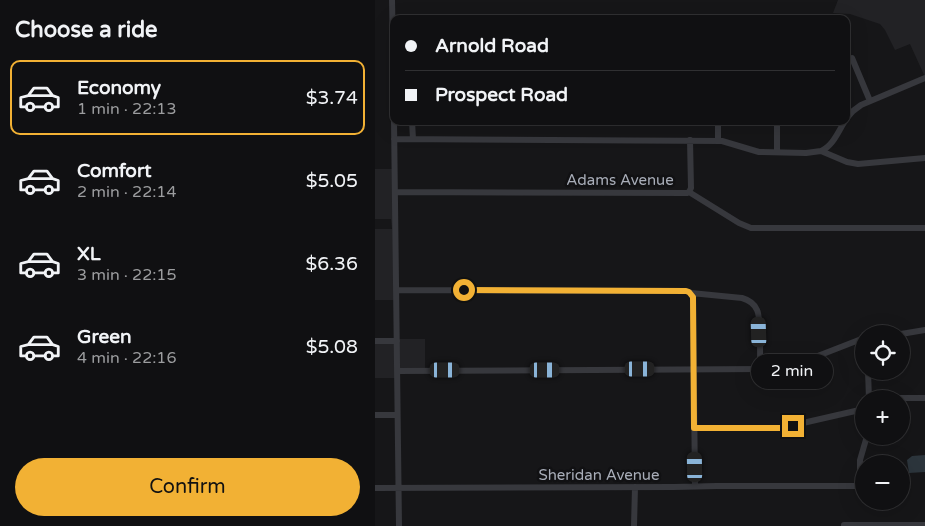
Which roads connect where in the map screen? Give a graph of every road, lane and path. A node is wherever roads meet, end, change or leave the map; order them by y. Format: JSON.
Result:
{"nodes":[{"id":1,"x":392,"y":0,"type":"edge"},
{"id":2,"x":392,"y":15,"type":"edge"},
{"id":3,"x":852,"y":58,"type":"dead end"},
{"id":4,"x":925,"y":78,"type":"edge"},
{"id":5,"x":870,"y":100,"type":"junction"},
{"id":6,"x":850,"y":115,"type":"edge"},
{"id":7,"x":394,"y":125,"type":"edge"},
{"id":8,"x":412,"y":125,"type":"edge"},
{"id":9,"x":718,"y":125,"type":"edge"},
{"id":10,"x":777,"y":125,"type":"edge"},
{"id":11,"x":843,"y":125,"type":"edge"},
{"id":12,"x":394,"y":139,"type":"junction"},
{"id":13,"x":413,"y":139,"type":"junction"},
{"id":14,"x":690,"y":140,"type":"junction"},
{"id":15,"x":719,"y":140,"type":"junction"},
{"id":16,"x":777,"y":152,"type":"junction"},
{"id":17,"x":821,"y":152,"type":"junction"},
{"id":18,"x":925,"y":158,"type":"edge"},
{"id":19,"x":395,"y":192,"type":"junction"},
{"id":20,"x":689,"y":192,"type":"junction"},
{"id":21,"x":925,"y":228,"type":"edge"},
{"id":22,"x":396,"y":290,"type":"junction"},
{"id":23,"x":691,"y":294,"type":"junction"},
{"id":24,"x":925,"y":330,"type":"edge"},
{"id":25,"x":910,"y":332,"type":"edge"},
{"id":26,"x":375,"y":341,"type":"edge"},
{"id":27,"x":397,"y":341,"type":"junction"},
{"id":28,"x":855,"y":342,"type":"edge"},
{"id":29,"x":693,"y":369,"type":"junction"},
{"id":30,"x":760,"y":369,"type":"junction"},
{"id":31,"x":397,"y":370,"type":"junction"},
{"id":32,"x":910,"y":398,"type":"edge"},
{"id":33,"x":925,"y":398,"type":"edge"},
{"id":34,"x":855,"y":411,"type":"edge"},
{"id":35,"x":375,"y":415,"type":"edge"},
{"id":36,"x":397,"y":415,"type":"junction"},
{"id":37,"x":694,"y":428,"type":"junction"},
{"id":38,"x":864,"y":445,"type":"edge"},
{"id":39,"x":695,"y":486,"type":"junction"},
{"id":40,"x":635,"y":487,"type":"junction"},
{"id":41,"x":375,"y":488,"type":"edge"},
{"id":42,"x":398,"y":488,"type":"junction"},
{"id":43,"x":844,"y":525,"type":"edge"},
{"id":44,"x":916,"y":525,"type":"edge"},
{"id":45,"x":925,"y":525,"type":"edge"},
{"id":46,"x":399,"y":526,"type":"edge"},
{"id":47,"x":634,"y":526,"type":"edge"}],
"edges":[{"from":1,"to":2,"type":"street"},
{"from":3,"to":5,"type":"street"},
{"from":4,"to":5,"type":"street"},
{"from":5,"to":6,"type":"street"},
{"from":7,"to":12,"type":"street"},
{"from":8,"to":13,"type":"street"},
{"from":9,"to":15,"type":"street"},
{"from":10,"to":16,"type":"street"},
{"from":11,"to":17,"type":"street"},
{"from":12,"to":13,"type":"street"},
{"from":12,"to":19,"type":"street"},
{"from":13,"to":14,"type":"street"},
{"from":14,"to":15,"type":"street"},
{"from":14,"to":20,"type":"street"},
{"from":15,"to":16,"type":"street"},
{"from":16,"to":17,"type":"street"},
{"from":17,"to":18,"type":"street"},
{"from":19,"to":20,"type":"street","name":"Adams Avenue"},
{"from":19,"to":22,"type":"street"},
{"from":20,"to":21,"type":"street","name":"Adams Avenue"},
{"from":22,"to":23,"type":"street"},
{"from":22,"to":27,"type":"street"},
{"from":23,"to":29,"type":"street"},
{"from":23,"to":30,"type":"street"},
{"from":24,"to":25,"type":"street"},
{"from":26,"to":27,"type":"street"},
{"from":27,"to":31,"type":"street"},
{"from":28,"to":30,"type":"street"},
{"from":29,"to":30,"type":"street"},
{"from":29,"to":31,"type":"street"},
{"from":29,"to":37,"type":"street"},
{"from":31,"to":36,"type":"street"},
{"from":32,"to":33,"type":"street"},
{"from":34,"to":37,"type":"street"},
{"from":35,"to":36,"type":"street"},
{"from":36,"to":42,"type":"street"},
{"from":37,"to":39,"type":"street"},
{"from":38,"to":39,"type":"street","name":"Sheridan Avenue"},
{"from":39,"to":40,"type":"street","name":"Sheridan Avenue"},
{"from":40,"to":42,"type":"street","name":"Sheridan Avenue"},
{"from":40,"to":47,"type":"street"},
{"from":41,"to":42,"type":"street","name":"Sheridan Avenue"},
{"from":42,"to":46,"type":"street"},
{"from":43,"to":44,"type":"street"},
{"from":44,"to":45,"type":"street"}]}
